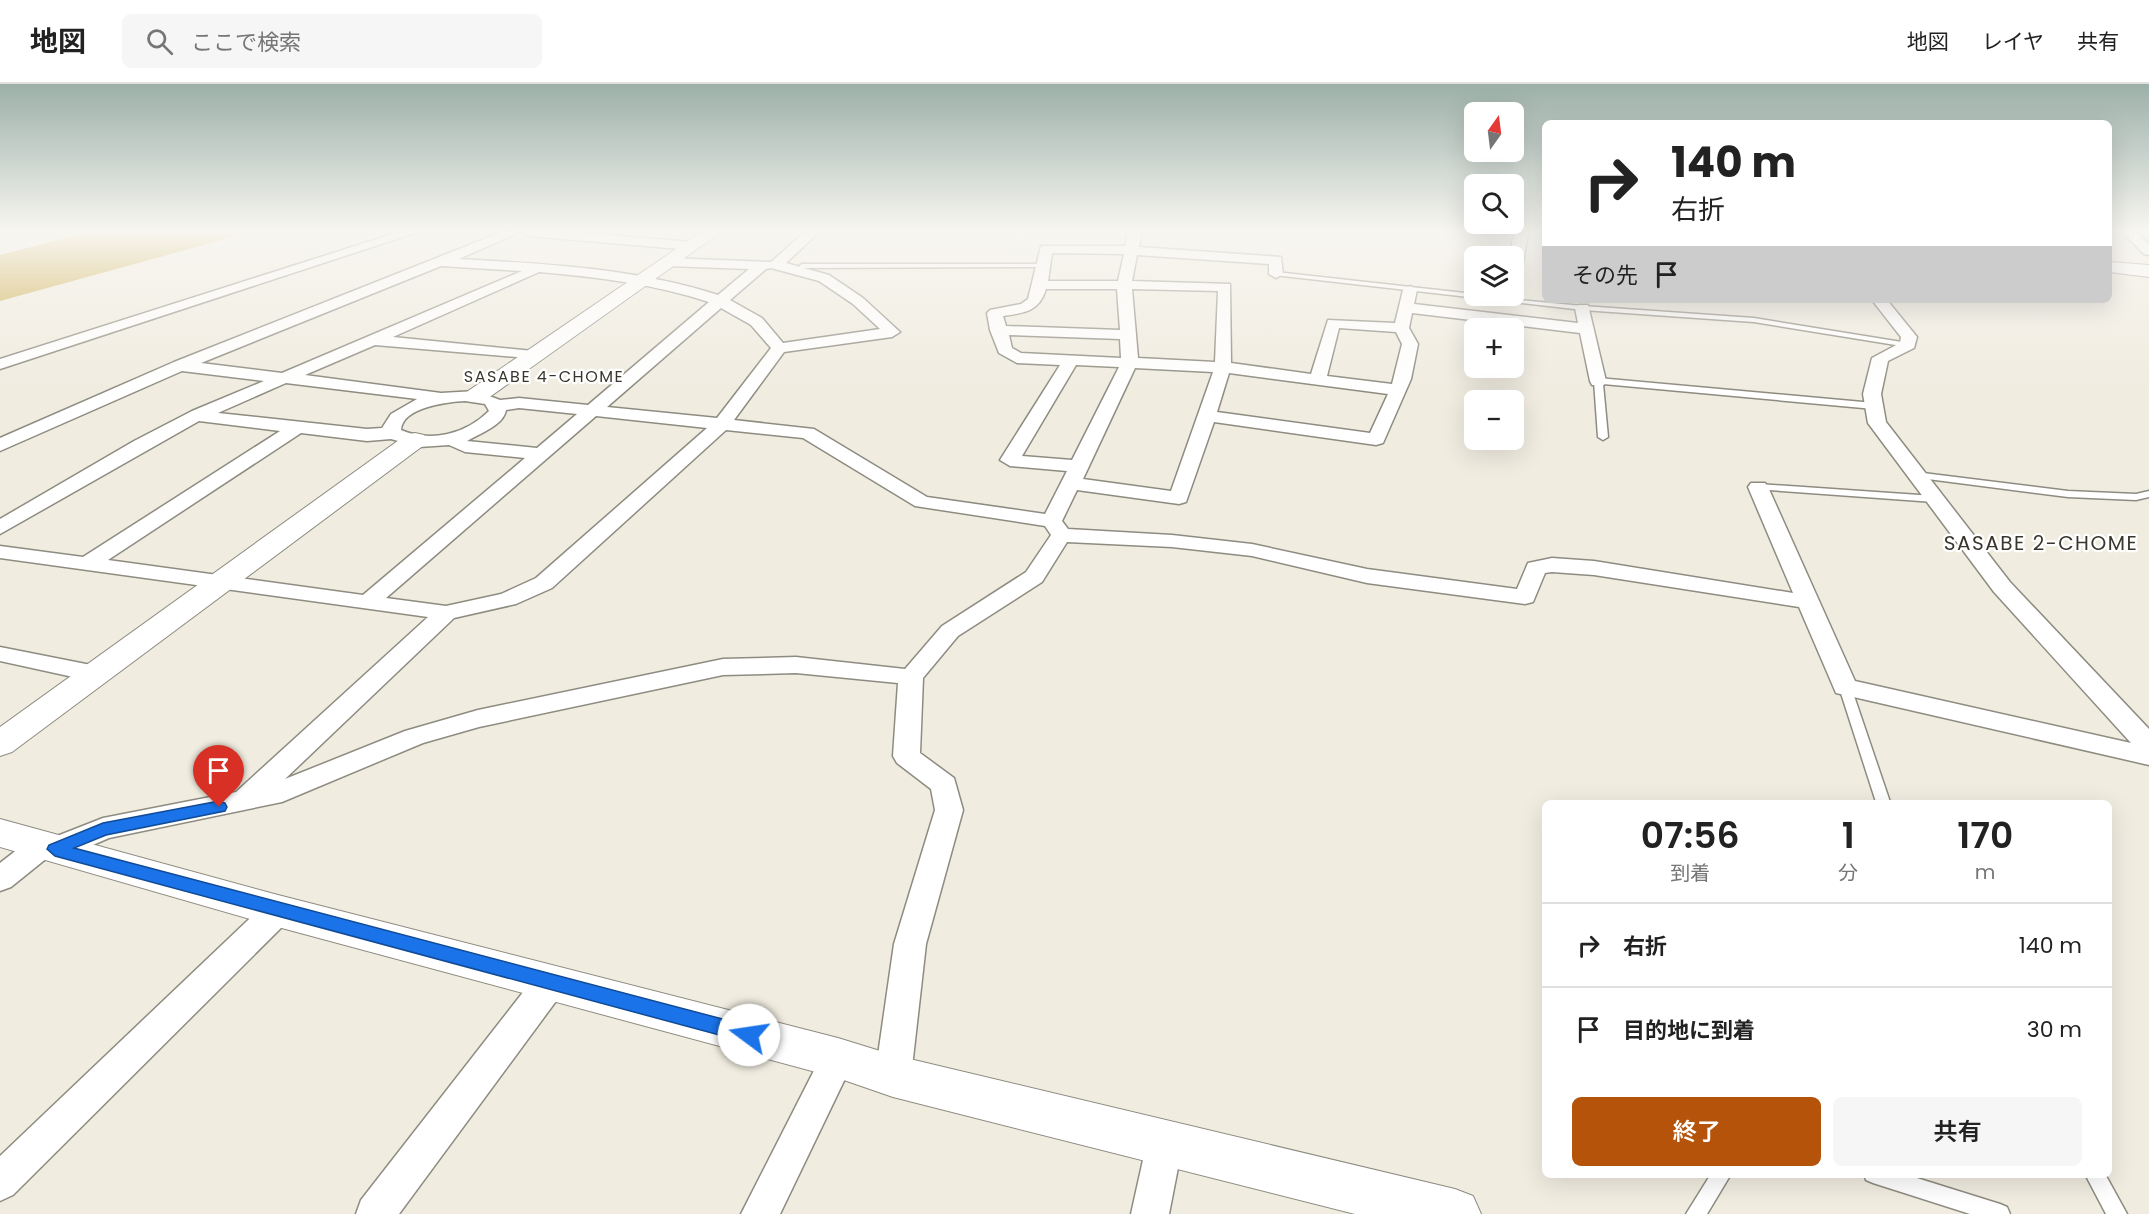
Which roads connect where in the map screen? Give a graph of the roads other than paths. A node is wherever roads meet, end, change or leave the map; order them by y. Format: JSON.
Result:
{"nodes":[{"id":1,"x":247,"y":285,"type":"edge"},
{"id":2,"x":383,"y":285,"type":"edge"},
{"id":3,"x":501,"y":285,"type":"edge"},
{"id":4,"x":634,"y":285,"type":"edge"},
{"id":5,"x":667,"y":285,"type":"edge"},
{"id":6,"x":741,"y":285,"type":"edge"},
{"id":7,"x":834,"y":285,"type":"edge"},
{"id":8,"x":1040,"y":285,"type":"joint"},
{"id":9,"x":1124,"y":285,"type":"junction"},
{"id":10,"x":1366,"y":285,"type":"edge"},
{"id":11,"x":1410,"y":290,"type":"junction"},
{"id":12,"x":1464,"y":294,"type":"edge"},
{"id":13,"x":719,"y":300,"type":"junction"},
{"id":14,"x":1524,"y":300,"type":"edge"},
{"id":15,"x":1542,"y":302,"type":"edge"},
{"id":16,"x":1546,"y":303,"type":"edge"},
{"id":17,"x":1881,"y":303,"type":"edge"},
{"id":18,"x":1407,"y":308,"type":"junction"},
{"id":19,"x":1583,"y":308,"type":"junction"},
{"id":20,"x":1401,"y":328,"type":"junction"},
{"id":21,"x":1587,"y":329,"type":"junction"},
{"id":22,"x":998,"y":330,"type":"junction"},
{"id":23,"x":1126,"y":335,"type":"junction"},
{"id":24,"x":373,"y":340,"type":"junction"},
{"id":25,"x":1908,"y":345,"type":"junction"},
{"id":26,"x":779,"y":348,"type":"junction"},
{"id":27,"x":533,"y":356,"type":"junction"},
{"id":28,"x":1071,"y":360,"type":"junction"},
{"id":29,"x":1130,"y":362,"type":"junction"},
{"id":30,"x":0,"y":364,"type":"edge"},
{"id":31,"x":180,"y":366,"type":"junction"},
{"id":32,"x":1223,"y":367,"type":"junction"},
{"id":33,"x":285,"y":378,"type":"junction"},
{"id":34,"x":1318,"y":379,"type":"junction"},
{"id":35,"x":1598,"y":381,"type":"junction"},
{"id":36,"x":1396,"y":390,"type":"junction"},
{"id":37,"x":476,"y":396,"type":"junction"},
{"id":38,"x":440,"y":398,"type":"junction"},
{"id":39,"x":497,"y":406,"type":"junction"},
{"id":40,"x":1875,"y":406,"type":"junction"},
{"id":41,"x":590,"y":411,"type":"junction"},
{"id":42,"x":198,"y":415,"type":"junction"},
{"id":43,"x":1208,"y":416,"type":"junction"},
{"id":44,"x":723,"y":423,"type":"junction"},
{"id":45,"x":298,"y":427,"type":"junction"},
{"id":46,"x":458,"y":436,"type":"junction"},
{"id":47,"x":404,"y":437,"type":"junction"},
{"id":48,"x":1603,"y":437,"type":"dead end"},
{"id":49,"x":0,"y":445,"type":"edge"},
{"id":50,"x":539,"y":454,"type":"junction"},
{"id":51,"x":1076,"y":475,"type":"junction"},
{"id":52,"x":1915,"y":475,"type":"junction"},
{"id":53,"x":1758,"y":487,"type":"joint"},
{"id":54,"x":2149,"y":494,"type":"edge"},
{"id":55,"x":1934,"y":498,"type":"junction"},
{"id":56,"x":0,"y":528,"type":"edge"},
{"id":57,"x":1056,"y":528,"type":"junction"},
{"id":58,"x":0,"y":552,"type":"edge"},
{"id":59,"x":87,"y":564,"type":"junction"},
{"id":60,"x":221,"y":582,"type":"junction"},
{"id":61,"x":368,"y":602,"type":"junction"},
{"id":62,"x":1808,"y":602,"type":"junction"},
{"id":63,"x":446,"y":613,"type":"junction"},
{"id":64,"x":0,"y":654,"type":"edge"},
{"id":65,"x":96,"y":674,"type":"junction"},
{"id":66,"x":911,"y":677,"type":"junction"},
{"id":67,"x":1845,"y":687,"type":"junction"},
{"id":68,"x":0,"y":744,"type":"edge"},
{"id":69,"x":2149,"y":746,"type":"edge"},
{"id":70,"x":2149,"y":756,"type":"edge"},
{"id":71,"x":1882,"y":800,"type":"edge"},
{"id":72,"x":242,"y":802,"type":"junction"},
{"id":73,"x":0,"y":833,"type":"edge"},
{"id":74,"x":48,"y":848,"type":"junction"},
{"id":75,"x":0,"y":879,"type":"edge"},
{"id":76,"x":278,"y":911,"type":"junction"},
{"id":77,"x":550,"y":983,"type":"junction"},
{"id":78,"x":838,"y":1058,"type":"junction"},
{"id":79,"x":893,"y":1076,"type":"junction"},
{"id":80,"x":1166,"y":1143,"type":"junction"},
{"id":81,"x":1719,"y":1178,"type":"edge"},
{"id":82,"x":1885,"y":1178,"type":"edge"},
{"id":83,"x":2096,"y":1178,"type":"edge"},
{"id":84,"x":0,"y":1182,"type":"edge"},
{"id":85,"x":375,"y":1214,"type":"edge"},
{"id":86,"x":760,"y":1214,"type":"edge"},
{"id":87,"x":1150,"y":1214,"type":"edge"},
{"id":88,"x":1455,"y":1214,"type":"edge"},
{"id":89,"x":1696,"y":1214,"type":"edge"},
{"id":90,"x":2000,"y":1214,"type":"edge"},
{"id":91,"x":2117,"y":1214,"type":"edge"}],
"edges":[{"from":1,"to":30,"type":"street"},
{"from":2,"to":31,"type":"street"},
{"from":3,"to":24,"type":"street"},
{"from":4,"to":27,"type":"street"},
{"from":5,"to":13,"type":"street"},
{"from":6,"to":13,"type":"street"},
{"from":7,"to":26,"type":"street"},
{"from":8,"to":9,"type":"street"},
{"from":8,"to":22,"type":"street"},
{"from":9,"to":23,"type":"street"},
{"from":9,"to":32,"type":"street"},
{"from":10,"to":11,"type":"lane"},
{"from":11,"to":12,"type":"lane"},
{"from":11,"to":18,"type":"street"},
{"from":13,"to":26,"type":"street"},
{"from":13,"to":41,"type":"street"},
{"from":14,"to":15,"type":"lane"},
{"from":16,"to":19,"type":"lane"},
{"from":17,"to":25,"type":"street"},
{"from":18,"to":20,"type":"street"},
{"from":18,"to":21,"type":"street"},
{"from":19,"to":21,"type":"street"},
{"from":19,"to":25,"type":"lane"},
{"from":20,"to":34,"type":"street"},
{"from":20,"to":36,"type":"street"},
{"from":21,"to":35,"type":"street"},
{"from":22,"to":23,"type":"street"},
{"from":22,"to":28,"type":"street"},
{"from":23,"to":29,"type":"street"},
{"from":24,"to":27,"type":"street"},
{"from":24,"to":33,"type":"street"},
{"from":25,"to":40,"type":"street"},
{"from":26,"to":44,"type":"street"},
{"from":27,"to":37,"type":"street"},
{"from":28,"to":29,"type":"street"},
{"from":28,"to":51,"type":"street"},
{"from":29,"to":32,"type":"street"},
{"from":29,"to":51,"type":"street"},
{"from":31,"to":33,"type":"street"},
{"from":31,"to":49,"type":"street"},
{"from":32,"to":34,"type":"street"},
{"from":32,"to":43,"type":"street"},
{"from":33,"to":38,"type":"street"},
{"from":33,"to":42,"type":"street"},
{"from":34,"to":36,"type":"street"},
{"from":35,"to":40,"type":"lane"},
{"from":35,"to":48,"type":"lane"},
{"from":36,"to":43,"type":"street"},
{"from":37,"to":38,"type":"street"},
{"from":37,"to":39,"type":"street"},
{"from":38,"to":47,"type":"street"},
{"from":39,"to":41,"type":"street"},
{"from":39,"to":46,"type":"street"},
{"from":40,"to":52,"type":"street"},
{"from":41,"to":44,"type":"street"},
{"from":41,"to":50,"type":"street"},
{"from":42,"to":45,"type":"street"},
{"from":42,"to":56,"type":"street"},
{"from":43,"to":51,"type":"street"},
{"from":44,"to":57,"type":"street"},
{"from":44,"to":63,"type":"street"},
{"from":45,"to":47,"type":"street"},
{"from":45,"to":59,"type":"street"},
{"from":46,"to":47,"type":"street"},
{"from":46,"to":50,"type":"street"},
{"from":47,"to":60,"type":"street"},
{"from":50,"to":61,"type":"street"},
{"from":51,"to":57,"type":"street"},
{"from":52,"to":54,"type":"lane"},
{"from":52,"to":55,"type":"street"},
{"from":53,"to":55,"type":"lane"},
{"from":53,"to":62,"type":"street"},
{"from":55,"to":69,"type":"street"},
{"from":57,"to":62,"type":"street"},
{"from":57,"to":66,"type":"street"},
{"from":58,"to":59,"type":"street"},
{"from":59,"to":60,"type":"street"},
{"from":60,"to":61,"type":"street"},
{"from":60,"to":65,"type":"street"},
{"from":61,"to":63,"type":"street"},
{"from":62,"to":67,"type":"street"},
{"from":63,"to":72,"type":"street"},
{"from":64,"to":65,"type":"street"},
{"from":65,"to":68,"type":"street"},
{"from":66,"to":72,"type":"street"},
{"from":66,"to":79,"type":"street"},
{"from":67,"to":70,"type":"street"},
{"from":67,"to":71,"type":"lane"},
{"from":72,"to":74,"type":"street"},
{"from":73,"to":74,"type":"street"},
{"from":74,"to":75,"type":"street"},
{"from":74,"to":76,"type":"street"},
{"from":76,"to":77,"type":"street"},
{"from":76,"to":84,"type":"street"},
{"from":77,"to":78,"type":"street"},
{"from":77,"to":85,"type":"street"},
{"from":78,"to":79,"type":"street"},
{"from":78,"to":86,"type":"street"},
{"from":79,"to":80,"type":"street"},
{"from":80,"to":87,"type":"street"},
{"from":80,"to":88,"type":"street"},
{"from":81,"to":89,"type":"lane"},
{"from":82,"to":90,"type":"lane"},
{"from":83,"to":91,"type":"lane"}]}
